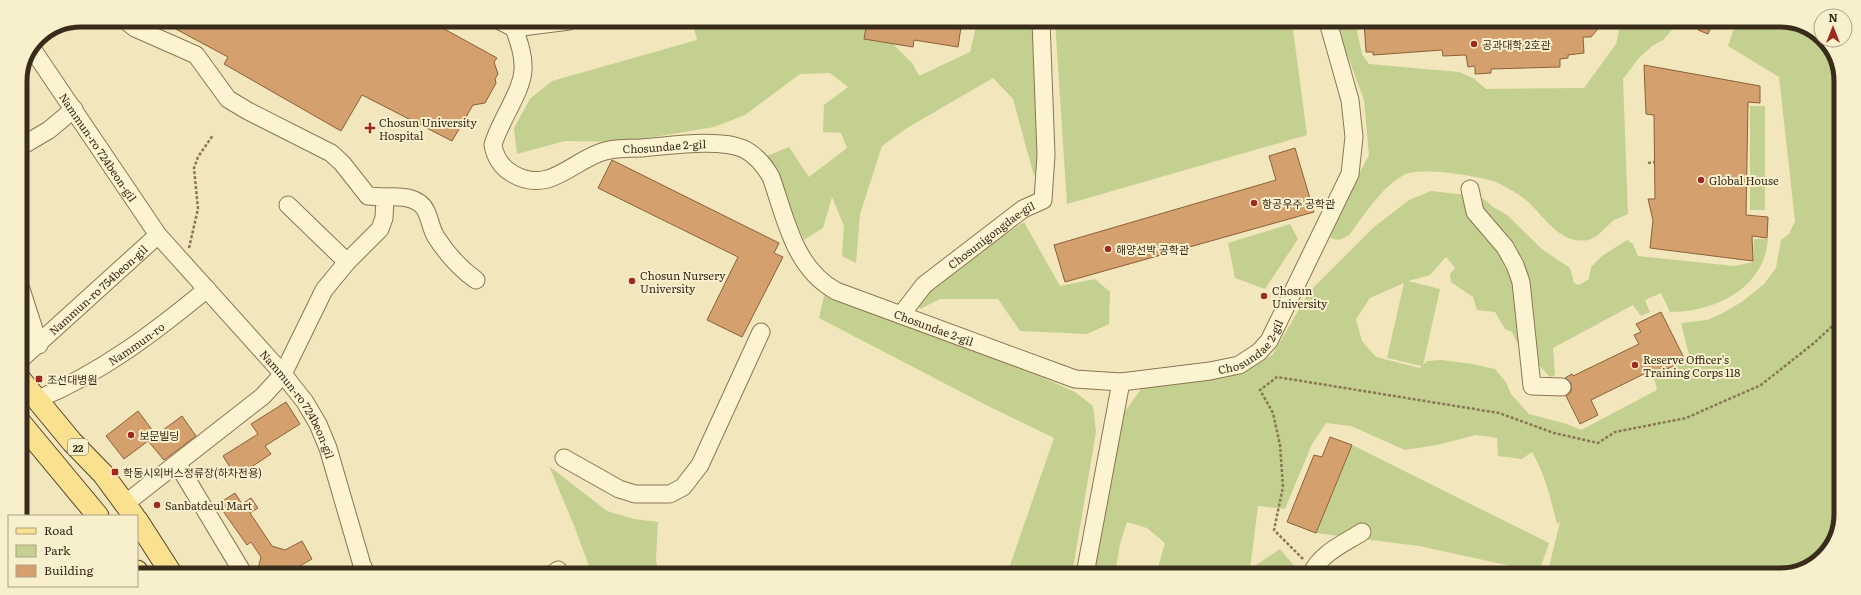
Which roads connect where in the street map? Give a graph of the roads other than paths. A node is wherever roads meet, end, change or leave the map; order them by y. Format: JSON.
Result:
{"nodes":[{"id":1,"x":134,"y":27,"type":"edge"},
{"id":2,"x":509,"y":27,"type":"edge"},
{"id":3,"x":1041,"y":27,"type":"edge"},
{"id":4,"x":1329,"y":27,"type":"edge"},
{"id":5,"x":35,"y":53,"type":"edge"},
{"id":6,"x":74,"y":109,"type":"junction"},
{"id":7,"x":27,"y":144,"type":"edge"},
{"id":8,"x":1470,"y":189,"type":"dead end"},
{"id":9,"x":385,"y":197,"type":"junction"},
{"id":10,"x":288,"y":205,"type":"dead end"},
{"id":11,"x":158,"y":235,"type":"junction"},
{"id":12,"x":347,"y":262,"type":"junction"},
{"id":13,"x":476,"y":280,"type":"dead end"},
{"id":14,"x":206,"y":289,"type":"junction"},
{"id":15,"x":27,"y":307,"type":"edge"},
{"id":16,"x":901,"y":315,"type":"junction"},
{"id":17,"x":761,"y":332,"type":"dead end"},
{"id":18,"x":39,"y":344,"type":"junction"},
{"id":19,"x":27,"y":354,"type":"edge"},
{"id":20,"x":283,"y":374,"type":"junction"},
{"id":21,"x":1121,"y":382,"type":"junction"},
{"id":22,"x":27,"y":386,"type":"edge"},
{"id":23,"x":1562,"y":387,"type":"dead end"},
{"id":24,"x":38,"y":398,"type":"junction"},
{"id":25,"x":27,"y":430,"type":"edge"},
{"id":26,"x":564,"y":458,"type":"dead end"},
{"id":27,"x":176,"y":464,"type":"junction"},
{"id":28,"x":133,"y":513,"type":"edge"},
{"id":29,"x":97,"y":515,"type":"edge"},
{"id":30,"x":138,"y":521,"type":"edge"},
{"id":31,"x":1362,"y":532,"type":"dead end"},
{"id":32,"x":168,"y":568,"type":"edge"},
{"id":33,"x":240,"y":568,"type":"edge"},
{"id":34,"x":364,"y":568,"type":"edge"},
{"id":35,"x":1086,"y":568,"type":"edge"},
{"id":36,"x":1315,"y":568,"type":"edge"}],
"edges":[{"from":1,"to":9,"type":"street"},
{"from":2,"to":16,"type":"street","name":"Chosundae 2-gil"},
{"from":3,"to":16,"type":"street","name":"Chosunigongdae-gil"},
{"from":4,"to":21,"type":"street","name":"Chosundae 2-gil"},
{"from":5,"to":6,"type":"street","name":"Nammun-ro 724beon-gil"},
{"from":6,"to":7,"type":"street"},
{"from":6,"to":11,"type":"street","name":"Nammun-ro 724beon-gil"},
{"from":8,"to":23,"type":"street"},
{"from":9,"to":12,"type":"street"},
{"from":9,"to":13,"type":"street"},
{"from":10,"to":12,"type":"street"},
{"from":11,"to":14,"type":"street","name":"Nammun-ro 724beon-gil"},
{"from":11,"to":18,"type":"street","name":"Nammun-ro 754beon-gil"},
{"from":12,"to":20,"type":"street"},
{"from":14,"to":20,"type":"street","name":"Nammun-ro 724beon-gil"},
{"from":14,"to":24,"type":"street","name":"Nammun-ro"},
{"from":15,"to":18,"type":"street","name":"Nammun-ro 754beon-gil"},
{"from":16,"to":21,"type":"street","name":"Chosundae 2-gil"},
{"from":17,"to":26,"type":"street"},
{"from":18,"to":19,"type":"street","name":"Nammun-ro 754beon-gil"},
{"from":20,"to":27,"type":"street"},
{"from":20,"to":34,"type":"street","name":"Nammun-ro 724beon-gil"},
{"from":21,"to":35,"type":"street"},
{"from":22,"to":24,"type":"main road","number":"22"},
{"from":24,"to":28,"type":"main road","number":"22"},
{"from":25,"to":29,"type":"main road","number":"22"},
{"from":27,"to":28,"type":"street"},
{"from":27,"to":33,"type":"street"},
{"from":30,"to":32,"type":"main road","number":"22"},
{"from":31,"to":36,"type":"street"}]}
